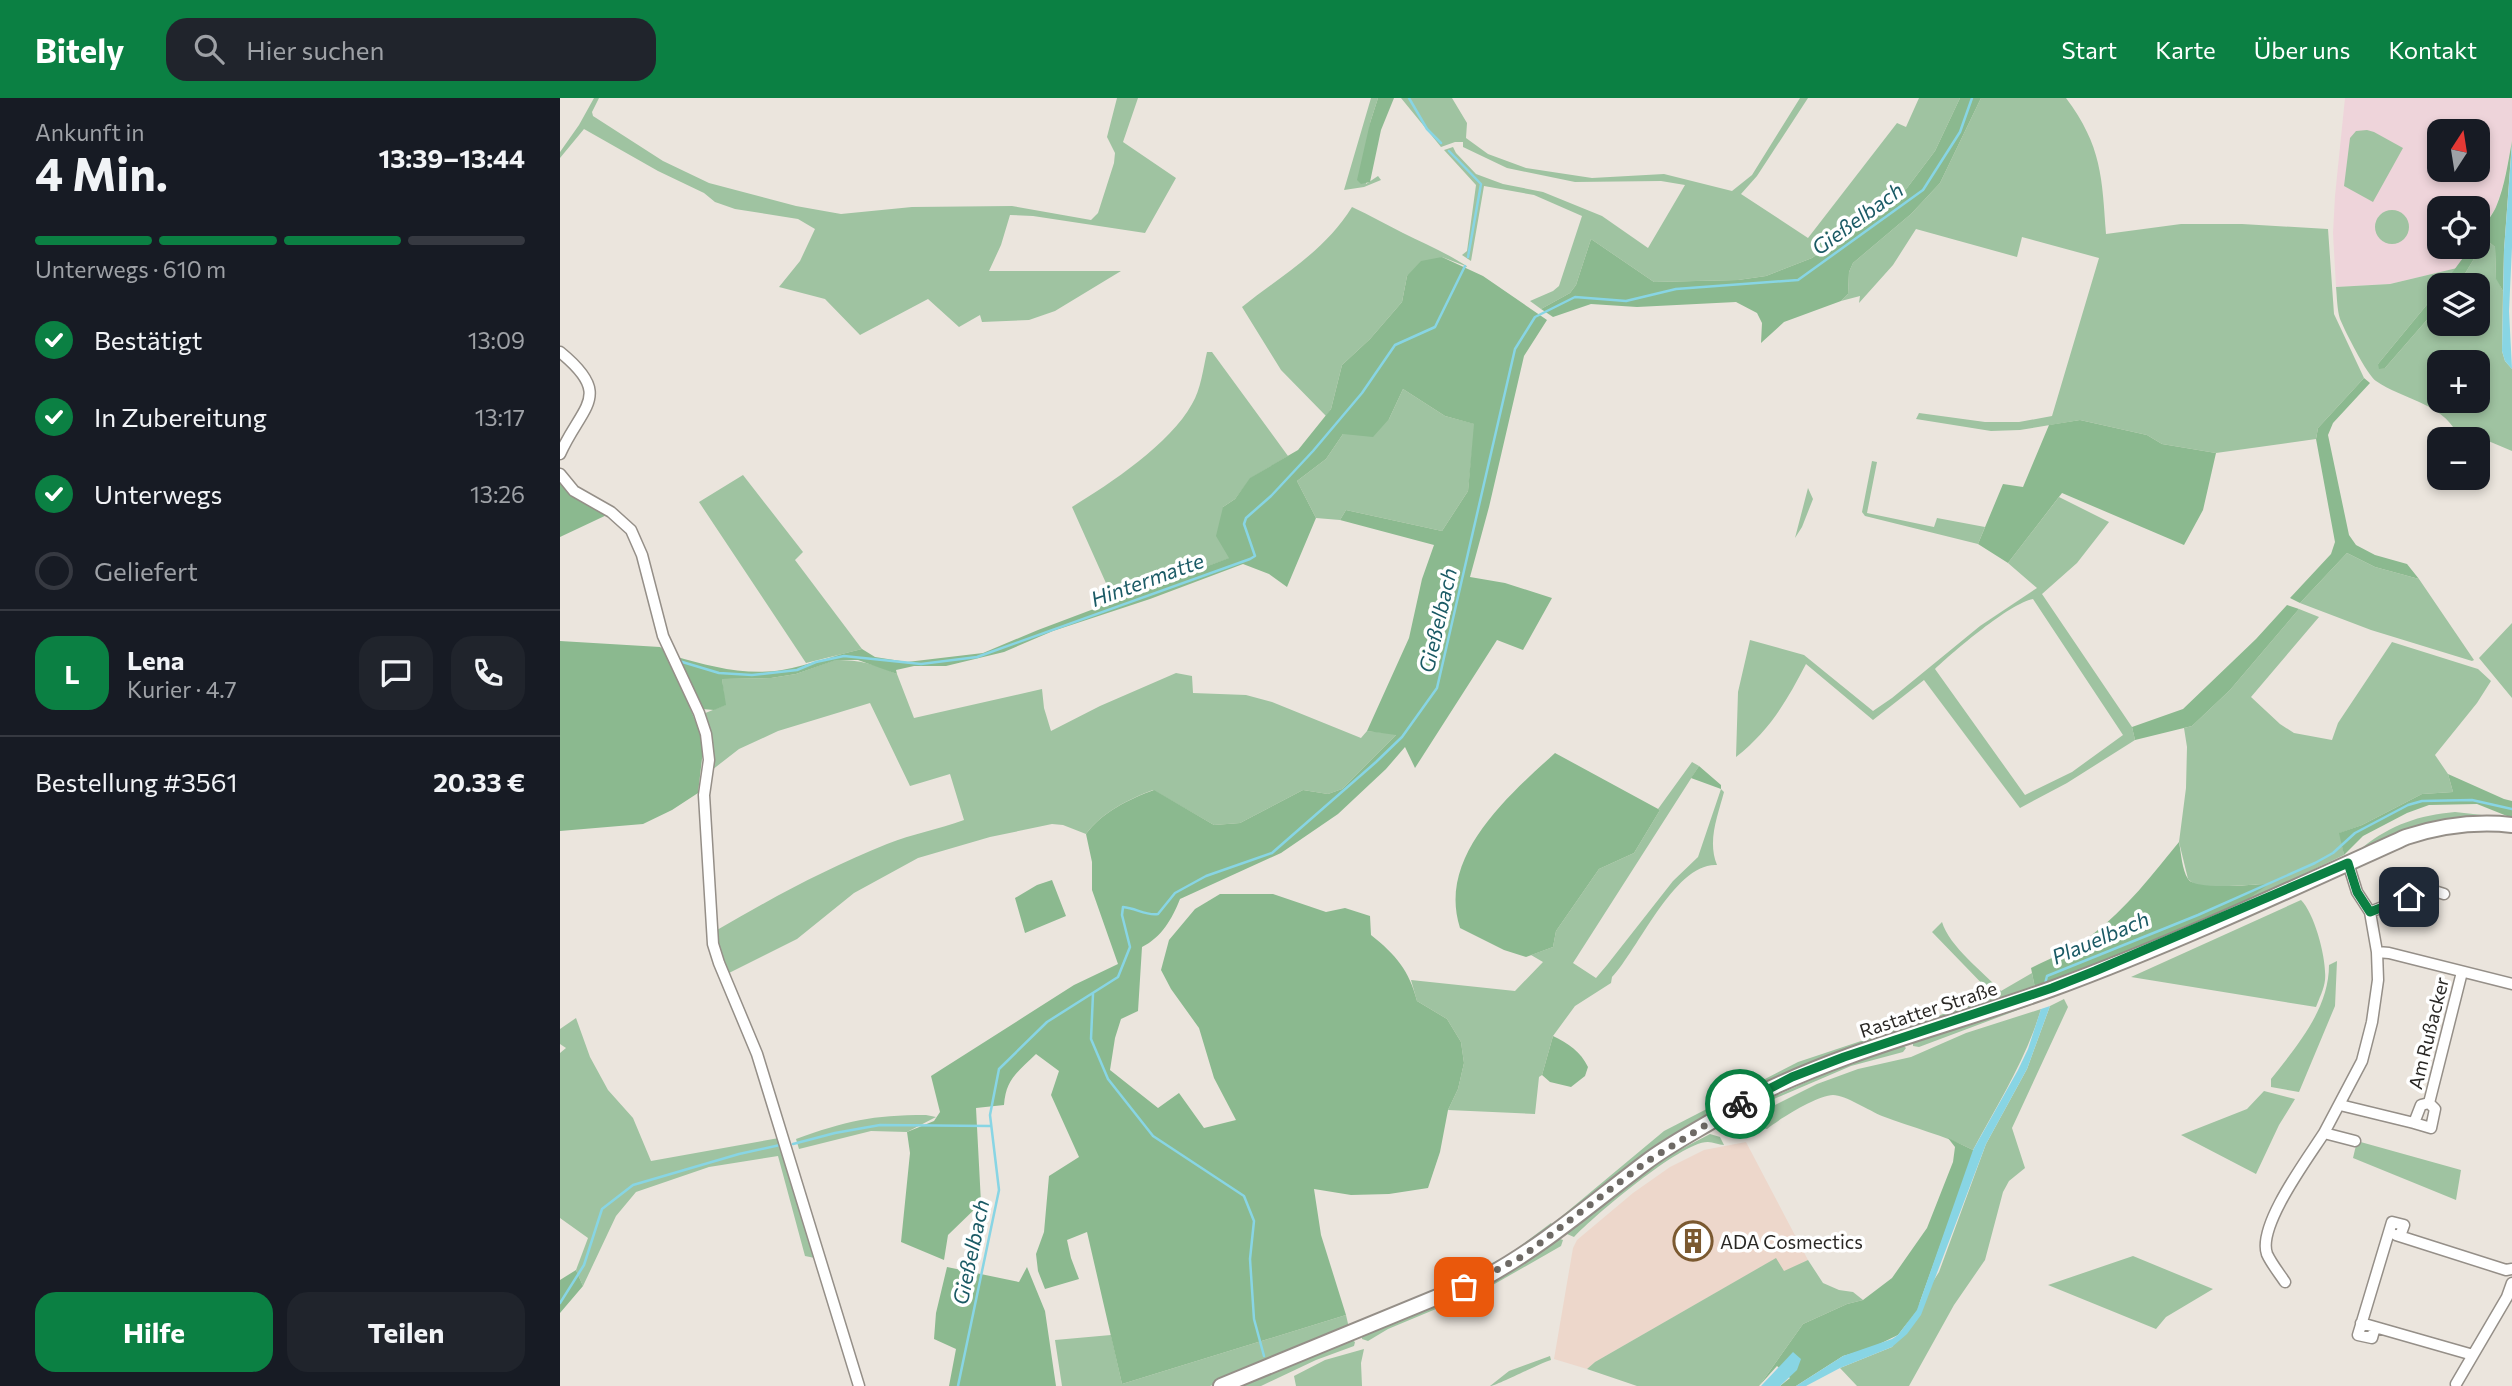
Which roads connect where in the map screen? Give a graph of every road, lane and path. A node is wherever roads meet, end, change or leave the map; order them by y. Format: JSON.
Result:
{"nodes":[{"id":1,"x":560,"y":352,"type":"edge"},
{"id":2,"x":560,"y":454,"type":"edge"},
{"id":3,"x":560,"y":474,"type":"edge"},
{"id":4,"x":2512,"y":825,"type":"edge"},
{"id":5,"x":2348,"y":863,"type":"junction"},
{"id":6,"x":2444,"y":894,"type":"dead end"},
{"id":7,"x":2370,"y":912,"type":"junction"},
{"id":8,"x":2376,"y":952,"type":"junction"},
{"id":9,"x":2462,"y":972,"type":"junction"},
{"id":10,"x":2512,"y":984,"type":"edge"},
{"id":11,"x":2429,"y":1103,"type":"junction"},
{"id":12,"x":2340,"y":1105,"type":"junction"},
{"id":13,"x":2414,"y":1123,"type":"junction"},
{"id":14,"x":2324,"y":1133,"type":"junction"},
{"id":15,"x":2355,"y":1141,"type":"dead end"},
{"id":16,"x":2512,"y":1269,"type":"edge"},
{"id":17,"x":2285,"y":1282,"type":"dead end"},
{"id":18,"x":2512,"y":1283,"type":"edge"},
{"id":19,"x":2473,"y":1355,"type":"junction"},
{"id":20,"x":2456,"y":1384,"type":"dead end"},
{"id":21,"x":859,"y":1386,"type":"edge"},
{"id":22,"x":1222,"y":1386,"type":"edge"}],
"edges":[{"from":1,"to":2,"type":"street"},
{"from":3,"to":21,"type":"street"},
{"from":4,"to":5,"type":"main road","name":"Rastatter Straße"},
{"from":5,"to":7,"type":"street"},
{"from":5,"to":22,"type":"main road","name":"Rastatter Straße"},
{"from":6,"to":7,"type":"street"},
{"from":7,"to":8,"type":"street"},
{"from":8,"to":9,"type":"street","name":"Am Rußacker"},
{"from":8,"to":12,"type":"street"},
{"from":9,"to":10,"type":"street","name":"Am Rußacker"},
{"from":9,"to":11,"type":"street","name":"Am Rußacker"},
{"from":11,"to":13,"type":"street","name":"Am Rußacker"},
{"from":11,"to":13,"type":"street","name":"Am Rußacker"},
{"from":12,"to":13,"type":"street"},
{"from":12,"to":14,"type":"street"},
{"from":14,"to":15,"type":"street"},
{"from":14,"to":17,"type":"street"},
{"from":16,"to":19,"type":"street"},
{"from":18,"to":19,"type":"street"},
{"from":19,"to":20,"type":"street"}]}
